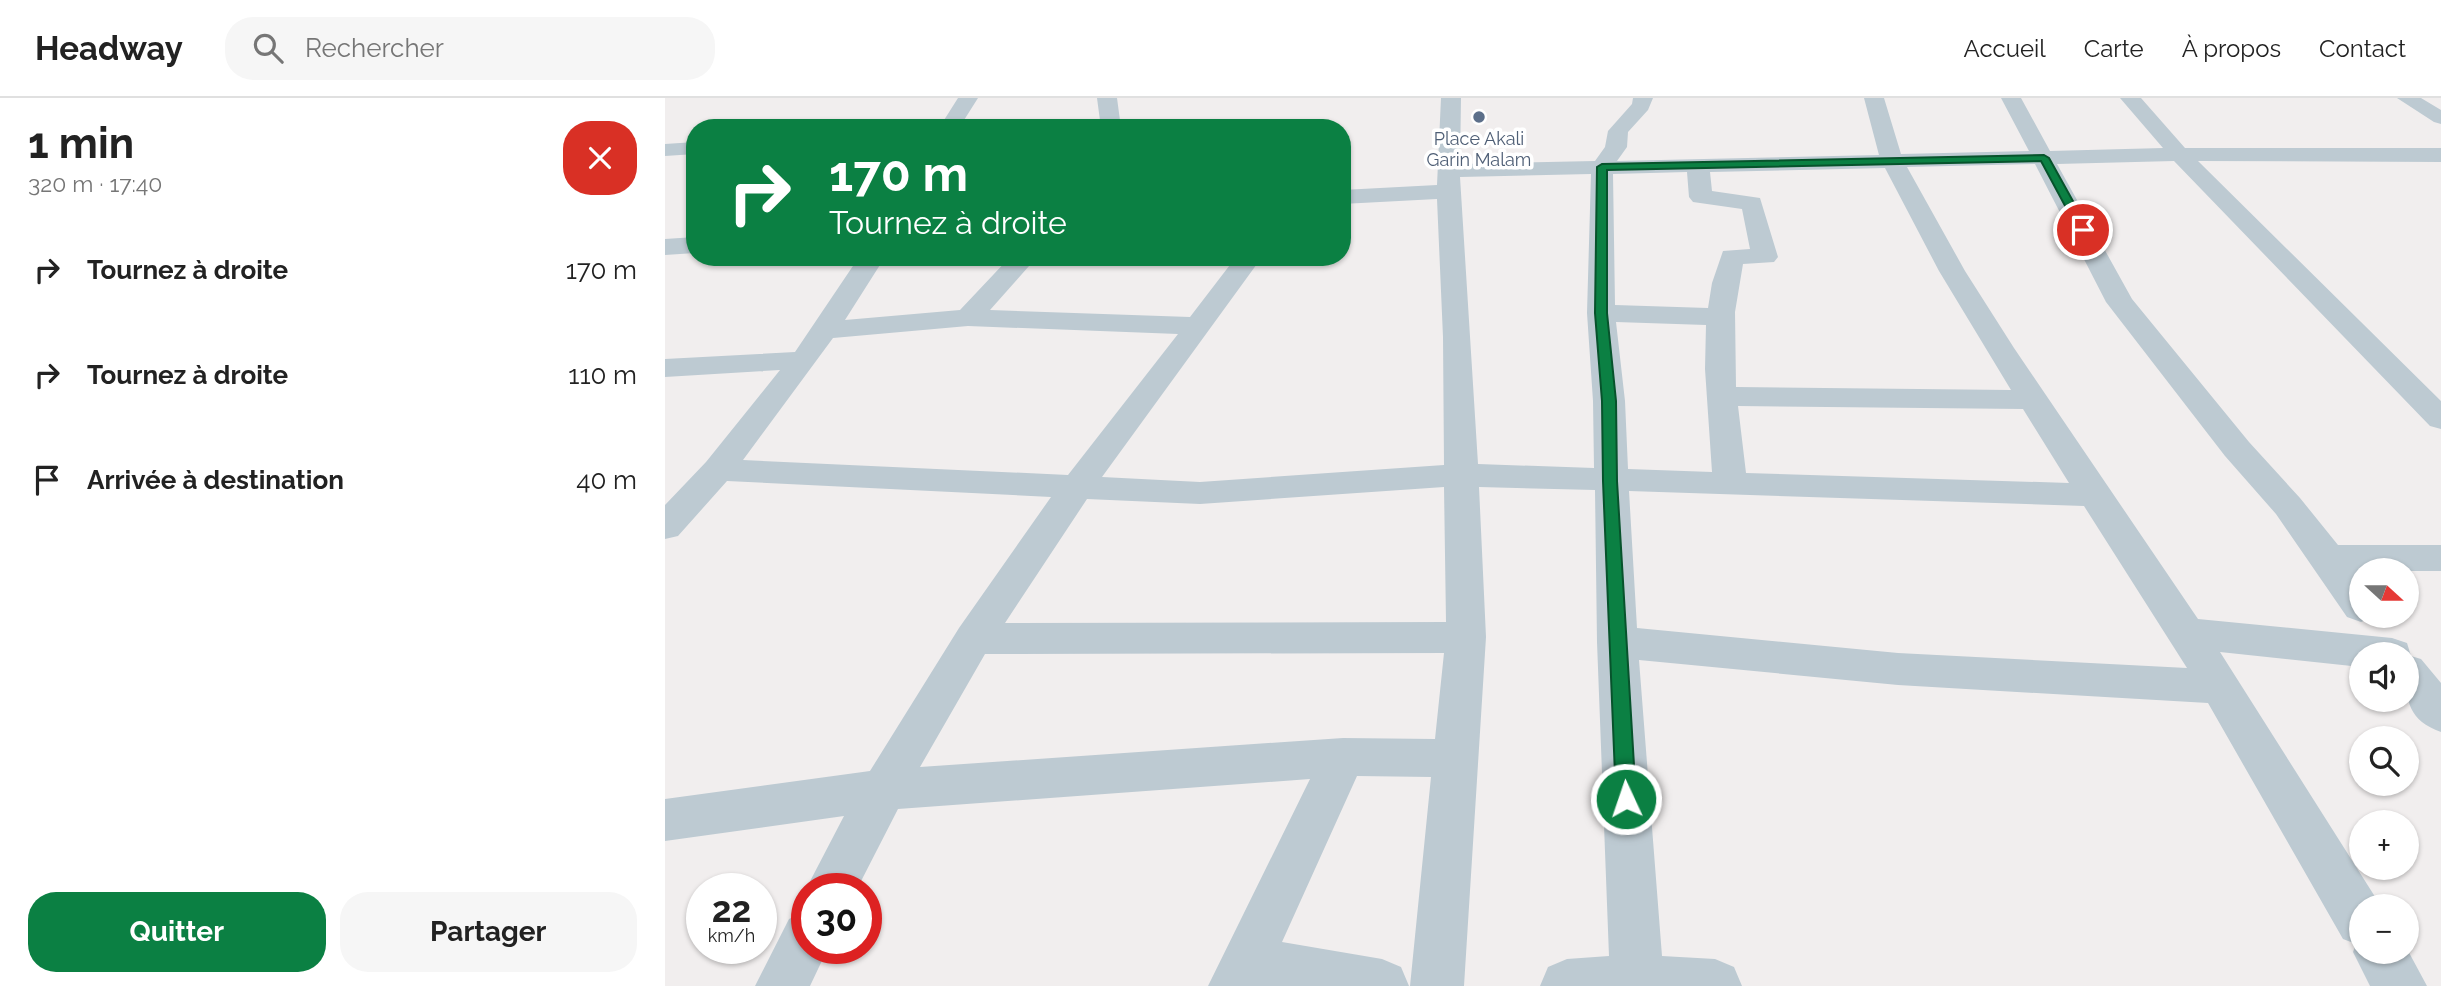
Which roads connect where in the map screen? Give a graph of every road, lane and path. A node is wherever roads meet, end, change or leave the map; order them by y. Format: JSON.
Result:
{"nodes":[{"id":1,"x":968,"y":98,"type":"edge"},
{"id":2,"x":1107,"y":98,"type":"edge"},
{"id":3,"x":1451,"y":98,"type":"edge"},
{"id":4,"x":1643,"y":98,"type":"edge"},
{"id":5,"x":1874,"y":98,"type":"edge"},
{"id":6,"x":2011,"y":98,"type":"edge"},
{"id":7,"x":2130,"y":98,"type":"edge"},
{"id":8,"x":2407,"y":98,"type":"edge"},
{"id":9,"x":2441,"y":118,"type":"edge"},
{"id":10,"x":955,"y":119,"type":"edge"},
{"id":11,"x":1110,"y":119,"type":"edge"},
{"id":12,"x":686,"y":149,"type":"edge"},
{"id":13,"x":665,"y":150,"type":"edge"},
{"id":14,"x":2180,"y":155,"type":"junction"},
{"id":15,"x":2441,"y":155,"type":"edge"},
{"id":16,"x":2044,"y":158,"type":"junction"},
{"id":17,"x":1892,"y":160,"type":"junction"},
{"id":18,"x":1698,"y":166,"type":"junction"},
{"id":19,"x":1602,"y":167,"type":"junction"},
{"id":20,"x":1449,"y":181,"type":"junction"},
{"id":21,"x":1351,"y":196,"type":"edge"},
{"id":22,"x":686,"y":246,"type":"edge"},
{"id":23,"x":665,"y":247,"type":"edge"},
{"id":24,"x":866,"y":266,"type":"edge"},
{"id":25,"x":1016,"y":266,"type":"edge"},
{"id":26,"x":1243,"y":266,"type":"edge"},
{"id":27,"x":1601,"y":313,"type":"junction"},
{"id":28,"x":1720,"y":317,"type":"junction"},
{"id":29,"x":968,"y":318,"type":"junction"},
{"id":30,"x":1199,"y":327,"type":"junction"},
{"id":31,"x":823,"y":330,"type":"junction"},
{"id":32,"x":804,"y":360,"type":"junction"},
{"id":33,"x":665,"y":368,"type":"edge"},
{"id":34,"x":1722,"y":396,"type":"junction"},
{"id":35,"x":2032,"y":400,"type":"junction"},
{"id":36,"x":2441,"y":419,"type":"edge"},
{"id":37,"x":717,"y":470,"type":"junction"},
{"id":38,"x":1463,"y":475,"type":"junction"},
{"id":39,"x":1610,"y":481,"type":"junction"},
{"id":40,"x":1730,"y":484,"type":"junction"},
{"id":41,"x":1077,"y":488,"type":"junction"},
{"id":42,"x":2095,"y":495,"type":"junction"},
{"id":43,"x":665,"y":527,"type":"edge"},
{"id":44,"x":2328,"y":558,"type":"junction"},
{"id":45,"x":2441,"y":558,"type":"edge"},
{"id":46,"x":2349,"y":589,"type":"edge"},
{"id":47,"x":2183,"y":633,"type":"junction"},
{"id":48,"x":1467,"y":637,"type":"junction"},
{"id":49,"x":973,"y":639,"type":"junction"},
{"id":50,"x":1617,"y":642,"type":"junction"},
{"id":51,"x":2349,"y":650,"type":"edge"},
{"id":52,"x":2221,"y":687,"type":"junction"},
{"id":53,"x":2419,"y":687,"type":"edge"},
{"id":54,"x":2441,"y":714,"type":"edge"},
{"id":55,"x":1343,"y":757,"type":"junction"},
{"id":56,"x":1457,"y":758,"type":"junction"},
{"id":57,"x":881,"y":790,"type":"junction"},
{"id":58,"x":665,"y":820,"type":"edge"},
{"id":59,"x":839,"y":873,"type":"edge"},
{"id":60,"x":2349,"y":901,"type":"edge"},
{"id":61,"x":793,"y":964,"type":"edge"},
{"id":62,"x":2386,"y":964,"type":"edge"},
{"id":63,"x":1241,"y":974,"type":"edge"},
{"id":64,"x":1637,"y":984,"type":"edge"},
{"id":65,"x":782,"y":986,"type":"edge"},
{"id":66,"x":1382,"y":986,"type":"edge"},
{"id":67,"x":1437,"y":986,"type":"edge"},
{"id":68,"x":1567,"y":986,"type":"edge"},
{"id":69,"x":1714,"y":986,"type":"edge"},
{"id":70,"x":2400,"y":986,"type":"edge"}],
"edges":[{"from":1,"to":10,"type":"street"},
{"from":2,"to":11,"type":"street"},
{"from":3,"to":20,"type":"street"},
{"from":4,"to":19,"type":"street"},
{"from":5,"to":17,"type":"street"},
{"from":6,"to":16,"type":"street"},
{"from":7,"to":14,"type":"street"},
{"from":8,"to":9,"type":"street"},
{"from":12,"to":13,"type":"street"},
{"from":14,"to":15,"type":"street"},
{"from":14,"to":16,"type":"street"},
{"from":14,"to":36,"type":"street"},
{"from":16,"to":17,"type":"street"},
{"from":16,"to":44,"type":"street"},
{"from":17,"to":18,"type":"street"},
{"from":17,"to":35,"type":"street"},
{"from":18,"to":19,"type":"street"},
{"from":18,"to":28,"type":"street"},
{"from":19,"to":20,"type":"street"},
{"from":19,"to":27,"type":"street"},
{"from":20,"to":21,"type":"street"},
{"from":20,"to":38,"type":"street"},
{"from":22,"to":23,"type":"street"},
{"from":24,"to":31,"type":"street"},
{"from":25,"to":29,"type":"street"},
{"from":26,"to":30,"type":"street"},
{"from":27,"to":28,"type":"street"},
{"from":27,"to":39,"type":"street"},
{"from":28,"to":34,"type":"street"},
{"from":29,"to":30,"type":"street"},
{"from":29,"to":31,"type":"street"},
{"from":30,"to":41,"type":"street"},
{"from":31,"to":32,"type":"street"},
{"from":32,"to":33,"type":"street"},
{"from":32,"to":37,"type":"street"},
{"from":34,"to":35,"type":"street"},
{"from":34,"to":40,"type":"street"},
{"from":35,"to":42,"type":"street"},
{"from":37,"to":41,"type":"street"},
{"from":37,"to":43,"type":"street"},
{"from":38,"to":39,"type":"street"},
{"from":38,"to":41,"type":"street"},
{"from":38,"to":48,"type":"street"},
{"from":39,"to":40,"type":"street"},
{"from":39,"to":50,"type":"street"},
{"from":40,"to":42,"type":"street"},
{"from":41,"to":49,"type":"street"},
{"from":42,"to":47,"type":"street"},
{"from":44,"to":45,"type":"street"},
{"from":44,"to":46,"type":"street"},
{"from":47,"to":51,"type":"street"},
{"from":47,"to":52,"type":"street"},
{"from":48,"to":49,"type":"street"},
{"from":48,"to":56,"type":"street"},
{"from":49,"to":57,"type":"street"},
{"from":50,"to":52,"type":"street"},
{"from":50,"to":64,"type":"street"},
{"from":52,"to":60,"type":"street"},
{"from":53,"to":54,"type":"street"},
{"from":55,"to":56,"type":"street"},
{"from":55,"to":57,"type":"street"},
{"from":55,"to":63,"type":"street"},
{"from":56,"to":67,"type":"street"},
{"from":57,"to":58,"type":"street"},
{"from":57,"to":59,"type":"street"},
{"from":61,"to":65,"type":"street"},
{"from":62,"to":70,"type":"street"},
{"from":63,"to":66,"type":"street"},
{"from":64,"to":68,"type":"street"},
{"from":64,"to":69,"type":"street"}]}
